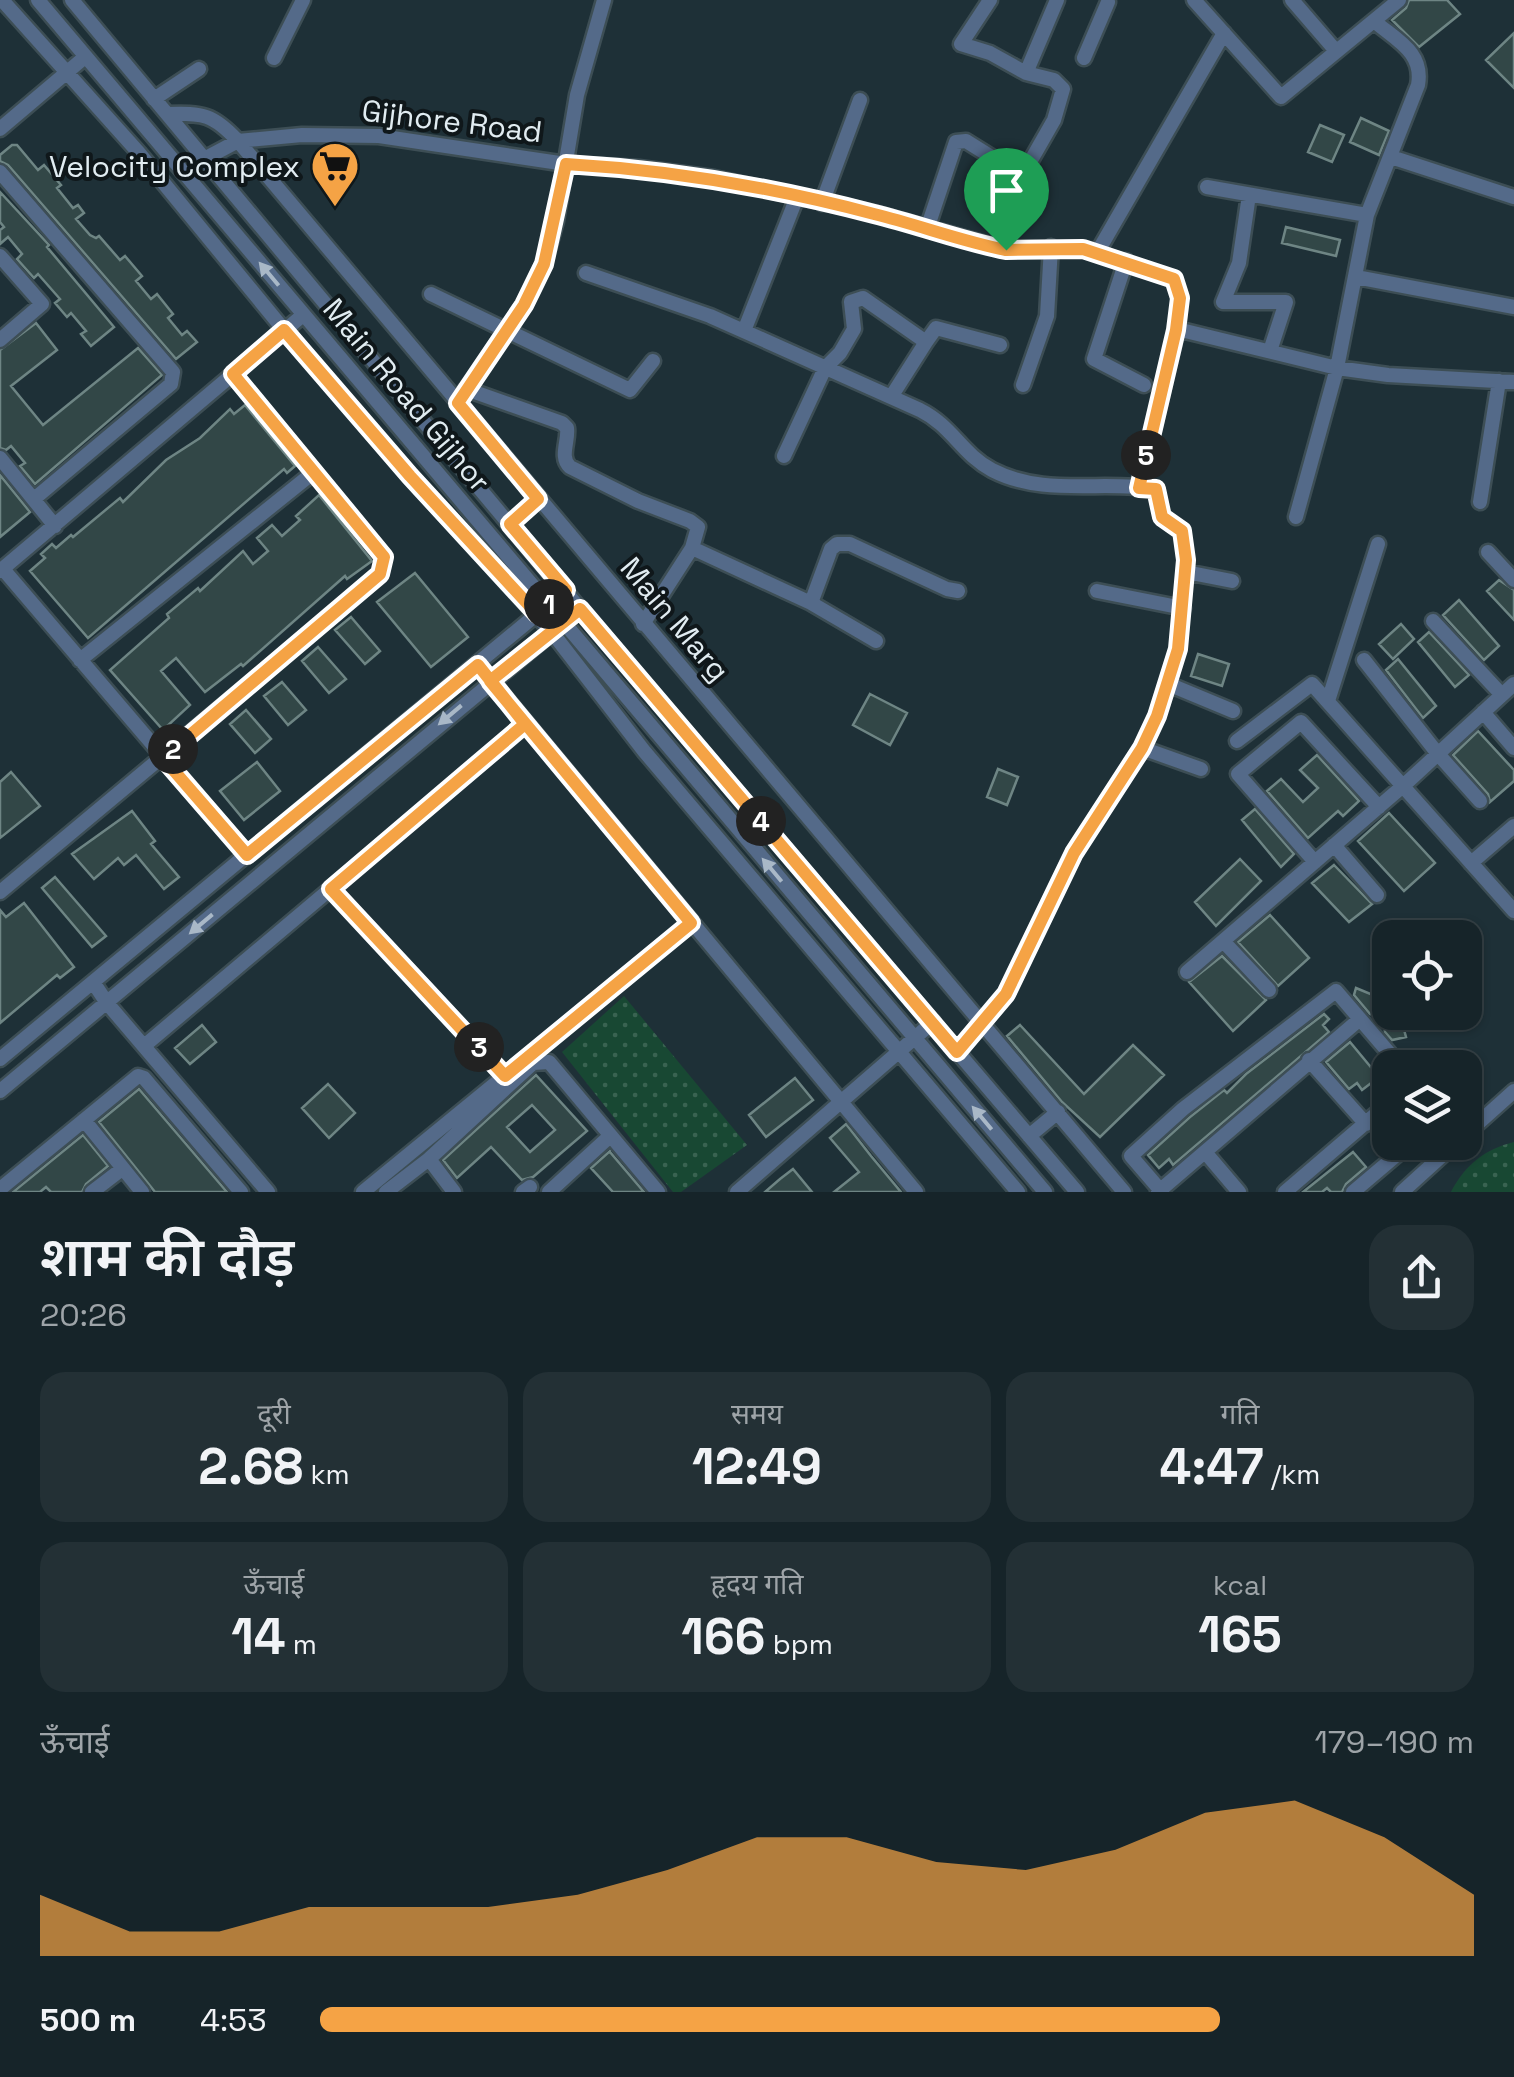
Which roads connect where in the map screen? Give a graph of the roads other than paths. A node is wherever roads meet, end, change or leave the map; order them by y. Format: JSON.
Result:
{"nodes":[{"id":1,"x":2,"y":0,"type":"edge"},
{"id":2,"x":38,"y":0,"type":"edge"},
{"id":3,"x":72,"y":0,"type":"edge"},
{"id":4,"x":302,"y":0,"type":"edge"},
{"id":5,"x":604,"y":0,"type":"edge"},
{"id":6,"x":990,"y":0,"type":"edge"},
{"id":7,"x":1057,"y":0,"type":"edge"},
{"id":8,"x":1194,"y":0,"type":"edge"},
{"id":9,"x":1292,"y":0,"type":"edge"},
{"id":10,"x":1399,"y":0,"type":"edge"},
{"id":11,"x":1107,"y":1,"type":"edge"},
{"id":12,"x":1374,"y":20,"type":"junction"},
{"id":13,"x":1224,"y":34,"type":"junction"},
{"id":14,"x":1336,"y":52,"type":"junction"},
{"id":15,"x":86,"y":57,"type":"junction"},
{"id":16,"x":274,"y":58,"type":"dead end"},
{"id":17,"x":1084,"y":58,"type":"dead end"},
{"id":18,"x":200,"y":68,"type":"dead end"},
{"id":19,"x":68,"y":72,"type":"junction"},
{"id":20,"x":1026,"y":72,"type":"junction"},
{"id":21,"x":154,"y":98,"type":"junction"},
{"id":22,"x":860,"y":100,"type":"dead end"},
{"id":23,"x":0,"y":104,"type":"edge"},
{"id":24,"x":167,"y":114,"type":"junction"},
{"id":25,"x":6,"y":124,"type":"edge"},
{"id":26,"x":238,"y":141,"type":"junction"},
{"id":27,"x":1391,"y":157,"type":"junction"},
{"id":28,"x":206,"y":158,"type":"junction"},
{"id":29,"x":566,"y":164,"type":"junction"},
{"id":30,"x":0,"y":172,"type":"edge"},
{"id":31,"x":1207,"y":187,"type":"dead end"},
{"id":32,"x":1249,"y":195,"type":"junction"},
{"id":33,"x":797,"y":197,"type":"junction"},
{"id":34,"x":1514,"y":197,"type":"edge"},
{"id":35,"x":822,"y":202,"type":"junction"},
{"id":36,"x":1367,"y":216,"type":"junction"},
{"id":37,"x":926,"y":230,"type":"junction"},
{"id":38,"x":1051,"y":247,"type":"junction"},
{"id":39,"x":1097,"y":253,"type":"junction"},
{"id":40,"x":0,"y":256,"type":"edge"},
{"id":41,"x":1126,"y":261,"type":"junction"},
{"id":42,"x":586,"y":273,"type":"dead end"},
{"id":43,"x":1356,"y":276,"type":"junction"},
{"id":44,"x":431,"y":294,"type":"dead end"},
{"id":45,"x":1514,"y":307,"type":"edge"},
{"id":46,"x":303,"y":314,"type":"junction"},
{"id":47,"x":284,"y":330,"type":"junction"},
{"id":48,"x":1176,"y":330,"type":"junction"},
{"id":49,"x":744,"y":331,"type":"junction"},
{"id":50,"x":505,"y":332,"type":"junction"},
{"id":51,"x":0,"y":340,"type":"edge"},
{"id":52,"x":926,"y":342,"type":"junction"},
{"id":53,"x":1000,"y":344,"type":"dead end"},
{"id":54,"x":1270,"y":351,"type":"junction"},
{"id":55,"x":653,"y":361,"type":"dead end"},
{"id":56,"x":825,"y":368,"type":"junction"},
{"id":57,"x":1337,"y":368,"type":"junction"},
{"id":58,"x":233,"y":374,"type":"junction"},
{"id":59,"x":1507,"y":381,"type":"edge"},
{"id":60,"x":1023,"y":385,"type":"dead end"},
{"id":61,"x":1144,"y":385,"type":"dead end"},
{"id":62,"x":466,"y":389,"type":"junction"},
{"id":63,"x":891,"y":397,"type":"junction"},
{"id":64,"x":458,"y":403,"type":"junction"},
{"id":65,"x":784,"y":456,"type":"dead end"},
{"id":66,"x":0,"y":458,"type":"edge"},
{"id":67,"x":314,"y":472,"type":"junction"},
{"id":68,"x":1139,"y":488,"type":"junction"},
{"id":69,"x":34,"y":499,"type":"junction"},
{"id":70,"x":538,"y":499,"type":"junction"},
{"id":71,"x":1480,"y":502,"type":"dead end"},
{"id":72,"x":1296,"y":517,"type":"dead end"},
{"id":73,"x":510,"y":524,"type":"junction"},
{"id":74,"x":55,"y":526,"type":"junction"},
{"id":75,"x":1378,"y":544,"type":"dead end"},
{"id":76,"x":692,"y":548,"type":"junction"},
{"id":77,"x":1488,"y":552,"type":"dead end"},
{"id":78,"x":2,"y":570,"type":"edge"},
{"id":79,"x":1186,"y":572,"type":"junction"},
{"id":80,"x":1514,"y":580,"type":"edge"},
{"id":81,"x":1232,"y":581,"type":"dead end"},
{"id":82,"x":566,"y":590,"type":"junction"},
{"id":83,"x":958,"y":591,"type":"dead end"},
{"id":84,"x":1098,"y":591,"type":"dead end"},
{"id":85,"x":811,"y":603,"type":"junction"},
{"id":86,"x":1183,"y":608,"type":"junction"},
{"id":87,"x":543,"y":609,"type":"junction"},
{"id":88,"x":580,"y":609,"type":"junction"},
{"id":89,"x":1433,"y":620,"type":"dead end"},
{"id":90,"x":643,"y":624,"type":"junction"},
{"id":91,"x":557,"y":626,"type":"junction"},
{"id":92,"x":876,"y":641,"type":"dead end"},
{"id":93,"x":80,"y":660,"type":"junction"},
{"id":94,"x":1364,"y":660,"type":"dead end"},
{"id":95,"x":478,"y":665,"type":"junction"},
{"id":96,"x":490,"y":681,"type":"junction"},
{"id":97,"x":1168,"y":684,"type":"junction"},
{"id":98,"x":1514,"y":684,"type":"edge"},
{"id":99,"x":1502,"y":695,"type":"junction"},
{"id":100,"x":1328,"y":701,"type":"junction"},
{"id":101,"x":1232,"y":711,"type":"dead end"},
{"id":102,"x":1483,"y":712,"type":"junction"},
{"id":103,"x":525,"y":724,"type":"junction"},
{"id":104,"x":1237,"y":741,"type":"dead end"},
{"id":105,"x":1142,"y":748,"type":"junction"},
{"id":106,"x":1514,"y":748,"type":"edge"},
{"id":107,"x":1438,"y":754,"type":"junction"},
{"id":108,"x":163,"y":758,"type":"junction"},
{"id":109,"x":1201,"y":768,"type":"dead end"},
{"id":110,"x":1403,"y":786,"type":"junction"},
{"id":111,"x":1480,"y":800,"type":"dead end"},
{"id":112,"x":1379,"y":807,"type":"junction"},
{"id":113,"x":1514,"y":826,"type":"edge"},
{"id":114,"x":1334,"y":845,"type":"junction"},
{"id":115,"x":247,"y":855,"type":"junction"},
{"id":116,"x":1315,"y":862,"type":"junction"},
{"id":117,"x":1471,"y":863,"type":"junction"},
{"id":118,"x":331,"y":889,"type":"junction"},
{"id":119,"x":0,"y":892,"type":"edge"},
{"id":120,"x":1378,"y":895,"type":"dead end"},
{"id":121,"x":1511,"y":903,"type":"edge"},
{"id":122,"x":691,"y":923,"type":"junction"},
{"id":123,"x":1223,"y":941,"type":"junction"},
{"id":124,"x":1187,"y":972,"type":"dead end"},
{"id":125,"x":93,"y":982,"type":"junction"},
{"id":126,"x":1269,"y":990,"type":"dead end"},
{"id":127,"x":106,"y":1003,"type":"junction"},
{"id":128,"x":1360,"y":1019,"type":"junction"},
{"id":129,"x":933,"y":1022,"type":"junction"},
{"id":130,"x":984,"y":1023,"type":"junction"},
{"id":131,"x":914,"y":1038,"type":"junction"},
{"id":132,"x":144,"y":1046,"type":"junction"},
{"id":133,"x":900,"y":1050,"type":"junction"},
{"id":134,"x":1387,"y":1050,"type":"edge"},
{"id":135,"x":957,"y":1052,"type":"junction"},
{"id":136,"x":0,"y":1059,"type":"edge"},
{"id":137,"x":1309,"y":1060,"type":"junction"},
{"id":138,"x":156,"y":1061,"type":"junction"},
{"id":139,"x":138,"y":1076,"type":"junction"},
{"id":140,"x":505,"y":1076,"type":"junction"},
{"id":141,"x":0,"y":1091,"type":"edge"},
{"id":142,"x":1514,"y":1092,"type":"edge"},
{"id":143,"x":840,"y":1102,"type":"junction"},
{"id":144,"x":1058,"y":1112,"type":"junction"},
{"id":145,"x":1372,"y":1118,"type":"edge"},
{"id":146,"x":84,"y":1120,"type":"junction"},
{"id":147,"x":1482,"y":1121,"type":"edge"},
{"id":148,"x":1366,"y":1124,"type":"junction"},
{"id":149,"x":1028,"y":1136,"type":"junction"},
{"id":150,"x":609,"y":1137,"type":"junction"},
{"id":151,"x":1205,"y":1152,"type":"junction"},
{"id":152,"x":429,"y":1160,"type":"junction"},
{"id":153,"x":1391,"y":1160,"type":"edge"},
{"id":154,"x":1437,"y":1160,"type":"edge"},
{"id":155,"x":122,"y":1169,"type":"junction"},
{"id":156,"x":0,"y":1189,"type":"edge"},
{"id":157,"x":1160,"y":1191,"type":"edge"},
{"id":158,"x":92,"y":1192,"type":"edge"},
{"id":159,"x":142,"y":1192,"type":"edge"},
{"id":160,"x":240,"y":1192,"type":"edge"},
{"id":161,"x":268,"y":1192,"type":"edge"},
{"id":162,"x":363,"y":1192,"type":"edge"},
{"id":163,"x":386,"y":1192,"type":"edge"},
{"id":164,"x":454,"y":1192,"type":"edge"},
{"id":165,"x":548,"y":1192,"type":"edge"},
{"id":166,"x":658,"y":1192,"type":"edge"},
{"id":167,"x":736,"y":1192,"type":"edge"},
{"id":168,"x":916,"y":1192,"type":"edge"},
{"id":169,"x":1018,"y":1192,"type":"edge"},
{"id":170,"x":1045,"y":1192,"type":"edge"},
{"id":171,"x":1077,"y":1192,"type":"edge"},
{"id":172,"x":1124,"y":1192,"type":"edge"},
{"id":173,"x":1239,"y":1192,"type":"edge"},
{"id":174,"x":1285,"y":1192,"type":"edge"},
{"id":175,"x":1353,"y":1192,"type":"edge"},
{"id":176,"x":1402,"y":1192,"type":"edge"}],
"edges":[{"from":1,"to":19,"type":"street"},
{"from":2,"to":15,"type":"street","name":"Main Road Gijhor"},
{"from":3,"to":21,"type":"street","name":"Main Road Gijhor"},
{"from":4,"to":16,"type":"street"},
{"from":5,"to":29,"type":"street"},
{"from":6,"to":20,"type":"street"},
{"from":7,"to":20,"type":"street"},
{"from":8,"to":13,"type":"street"},
{"from":9,"to":14,"type":"street"},
{"from":10,"to":12,"type":"street"},
{"from":11,"to":17,"type":"street"},
{"from":12,"to":14,"type":"street"},
{"from":12,"to":27,"type":"street"},
{"from":13,"to":14,"type":"street"},
{"from":13,"to":39,"type":"street"},
{"from":15,"to":19,"type":"street"},
{"from":46,"to":15,"type":"street","name":"Main Road Gijhor","one_way":true},
{"from":18,"to":21,"type":"street"},
{"from":19,"to":25,"type":"street"},
{"from":19,"to":47,"type":"street"},
{"from":20,"to":37,"type":"street"},
{"from":21,"to":24,"type":"street","name":"Main Road Gijhor"},
{"from":22,"to":35,"type":"street"},
{"from":23,"to":25,"type":"street"},
{"from":24,"to":26,"type":"street","name":"Main Marg"},
{"from":24,"to":28,"type":"street","name":"Main Road Gijhor"},
{"from":26,"to":28,"type":"street","name":"Gijhore Road"},
{"from":26,"to":29,"type":"street","name":"Gijhore Road"},
{"from":26,"to":64,"type":"street","name":"Main Marg"},
{"from":27,"to":34,"type":"street"},
{"from":27,"to":36,"type":"street"},
{"from":28,"to":73,"type":"street","name":"Main Road Gijhor"},
{"from":29,"to":33,"type":"street","name":"Gijhore Road"},
{"from":29,"to":50,"type":"street"},
{"from":30,"to":69,"type":"street"},
{"from":31,"to":32,"type":"street"},
{"from":32,"to":36,"type":"street"},
{"from":32,"to":54,"type":"street"},
{"from":33,"to":35,"type":"street","name":"Gijhore Road"},
{"from":33,"to":49,"type":"street"},
{"from":35,"to":37,"type":"street","name":"Gijhore Road"},
{"from":36,"to":43,"type":"street"},
{"from":37,"to":38,"type":"street","name":"Gijhore Road"},
{"from":38,"to":39,"type":"street","name":"Gijhore Road"},
{"from":38,"to":60,"type":"street"},
{"from":39,"to":41,"type":"street","name":"Gijhore Road"},
{"from":40,"to":51,"type":"street"},
{"from":41,"to":48,"type":"street","name":"Gijhore Road"},
{"from":41,"to":61,"type":"street"},
{"from":42,"to":49,"type":"street"},
{"from":43,"to":45,"type":"street"},
{"from":43,"to":57,"type":"street"},
{"from":44,"to":50,"type":"street"},
{"from":46,"to":47,"type":"street"},
{"from":46,"to":87,"type":"street","name":"Main Road Gijhor"},
{"from":47,"to":58,"type":"street"},
{"from":47,"to":87,"type":"street"},
{"from":48,"to":54,"type":"street"},
{"from":48,"to":68,"type":"street","name":"Gijhore Road"},
{"from":49,"to":56,"type":"street"},
{"from":50,"to":55,"type":"street"},
{"from":50,"to":62,"type":"street"},
{"from":52,"to":53,"type":"street"},
{"from":52,"to":56,"type":"street"},
{"from":52,"to":63,"type":"street"},
{"from":54,"to":57,"type":"street"},
{"from":56,"to":63,"type":"street"},
{"from":56,"to":65,"type":"street"},
{"from":57,"to":59,"type":"street"},
{"from":57,"to":72,"type":"street"},
{"from":58,"to":67,"type":"street"},
{"from":58,"to":74,"type":"street"},
{"from":59,"to":71,"type":"street"},
{"from":62,"to":64,"type":"street"},
{"from":62,"to":76,"type":"street"},
{"from":63,"to":68,"type":"street"},
{"from":64,"to":70,"type":"street","name":"Main Marg"},
{"from":66,"to":69,"type":"street"},
{"from":67,"to":93,"type":"street"},
{"from":67,"to":108,"type":"street"},
{"from":68,"to":79,"type":"street"},
{"from":69,"to":74,"type":"street"},
{"from":70,"to":73,"type":"street"},
{"from":70,"to":90,"type":"street","name":"Main Marg"},
{"from":73,"to":82,"type":"street","name":"Main Road Gijhor"},
{"from":74,"to":78,"type":"street"},
{"from":75,"to":100,"type":"street"},
{"from":76,"to":85,"type":"street"},
{"from":76,"to":90,"type":"street"},
{"from":77,"to":80,"type":"street"},
{"from":78,"to":93,"type":"street"},
{"from":79,"to":81,"type":"street"},
{"from":79,"to":86,"type":"street"},
{"from":82,"to":87,"type":"street"},
{"from":82,"to":88,"type":"street","name":"Main Road Gijhor"},
{"from":83,"to":85,"type":"street"},
{"from":84,"to":86,"type":"street"},
{"from":85,"to":92,"type":"street"},
{"from":86,"to":97,"type":"street"},
{"from":87,"to":91,"type":"street"},
{"from":87,"to":95,"type":"street"},
{"from":88,"to":91,"type":"street"},
{"from":88,"to":129,"type":"street","name":"Main Road Gijhor"},
{"from":89,"to":99,"type":"street"},
{"from":90,"to":130,"type":"street","name":"Main Marg"},
{"from":91,"to":96,"type":"street"},
{"from":131,"to":91,"type":"street","one_way":true},
{"from":91,"to":133,"type":"street"},
{"from":93,"to":108,"type":"street"},
{"from":94,"to":107,"type":"street"},
{"from":95,"to":96,"type":"street"},
{"from":95,"to":115,"type":"street"},
{"from":96,"to":103,"type":"street"},
{"from":96,"to":127,"type":"street","one_way":true},
{"from":97,"to":101,"type":"street"},
{"from":97,"to":105,"type":"street"},
{"from":98,"to":99,"type":"street"},
{"from":99,"to":102,"type":"street"},
{"from":100,"to":104,"type":"street"},
{"from":100,"to":110,"type":"street"},
{"from":102,"to":106,"type":"street"},
{"from":102,"to":107,"type":"street"},
{"from":103,"to":118,"type":"street"},
{"from":103,"to":122,"type":"street"},
{"from":105,"to":109,"type":"street"},
{"from":105,"to":130,"type":"street"},
{"from":107,"to":110,"type":"street"},
{"from":107,"to":111,"type":"street"},
{"from":108,"to":115,"type":"street"},
{"from":108,"to":119,"type":"street"},
{"from":110,"to":112,"type":"street"},
{"from":110,"to":117,"type":"street"},
{"from":112,"to":114,"type":"street"},
{"from":112,"to":116,"type":"street"},
{"from":113,"to":117,"type":"street"},
{"from":114,"to":116,"type":"street"},
{"from":114,"to":120,"type":"street"},
{"from":115,"to":125,"type":"street"},
{"from":116,"to":123,"type":"street"},
{"from":117,"to":121,"type":"street"},
{"from":118,"to":132,"type":"street"},
{"from":118,"to":140,"type":"street"},
{"from":122,"to":140,"type":"street"},
{"from":122,"to":143,"type":"street"},
{"from":123,"to":124,"type":"street"},
{"from":123,"to":126,"type":"street"},
{"from":125,"to":127,"type":"street"},
{"from":125,"to":136,"type":"street"},
{"from":127,"to":132,"type":"street"},
{"from":127,"to":141,"type":"street"},
{"from":128,"to":134,"type":"street"},
{"from":128,"to":137,"type":"street"},
{"from":128,"to":157,"type":"street"},
{"from":129,"to":131,"type":"street"},
{"from":129,"to":135,"type":"street","name":"Main Road Gijhor"},
{"from":130,"to":135,"type":"street"},
{"from":130,"to":144,"type":"street","name":"Main Marg"},
{"from":131,"to":133,"type":"street"},
{"from":170,"to":131,"type":"street","one_way":true},
{"from":132,"to":138,"type":"street"},
{"from":133,"to":143,"type":"street"},
{"from":133,"to":169,"type":"street"},
{"from":135,"to":149,"type":"street","name":"Main Road Gijhor"},
{"from":137,"to":148,"type":"street"},
{"from":137,"to":151,"type":"street"},
{"from":138,"to":139,"type":"street"},
{"from":138,"to":161,"type":"street"},
{"from":139,"to":146,"type":"street"},
{"from":139,"to":160,"type":"street"},
{"from":140,"to":162,"type":"street"},
{"from":142,"to":147,"type":"street"},
{"from":143,"to":167,"type":"street"},
{"from":143,"to":168,"type":"street"},
{"from":144,"to":149,"type":"street"},
{"from":144,"to":172,"type":"street","name":"Main Marg"},
{"from":145,"to":148,"type":"street"},
{"from":146,"to":155,"type":"street"},
{"from":146,"to":156,"type":"street"},
{"from":148,"to":174,"type":"street"},
{"from":149,"to":171,"type":"street","name":"Main Road Gijhor"},
{"from":150,"to":152,"type":"street"},
{"from":150,"to":165,"type":"street"},
{"from":150,"to":166,"type":"street"},
{"from":151,"to":157,"type":"street"},
{"from":151,"to":173,"type":"street"},
{"from":152,"to":163,"type":"street"},
{"from":152,"to":164,"type":"street"},
{"from":153,"to":175,"type":"street"},
{"from":154,"to":176,"type":"street"},
{"from":155,"to":158,"type":"street"},
{"from":155,"to":159,"type":"street"}]}
